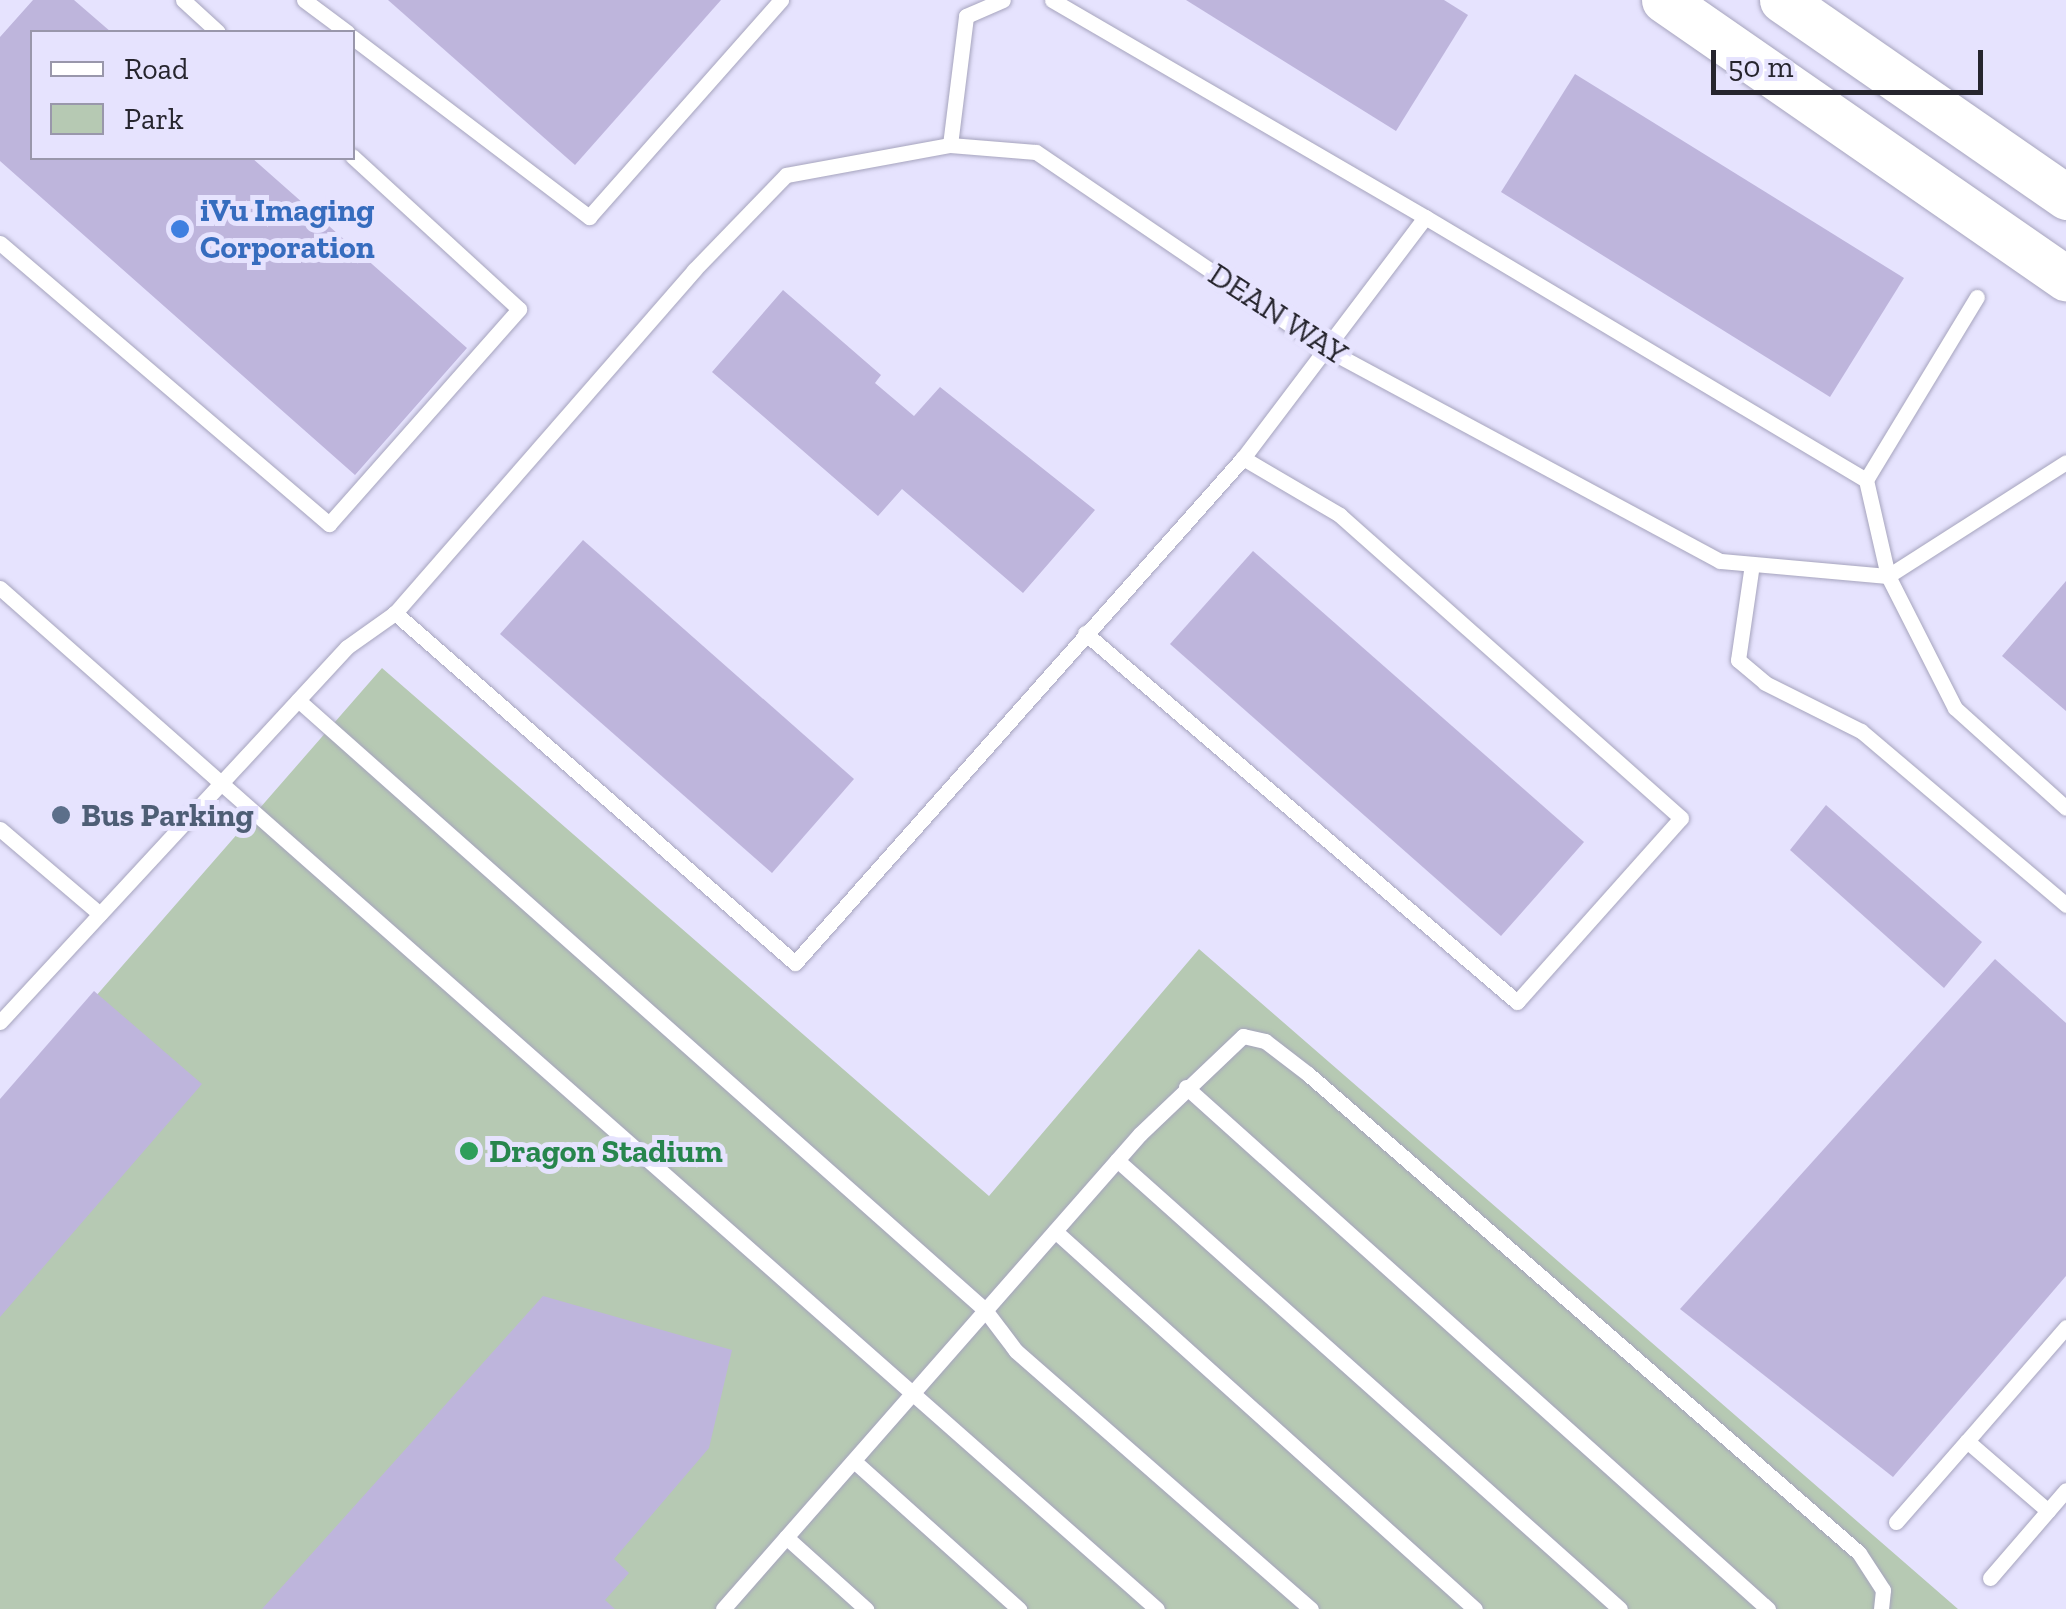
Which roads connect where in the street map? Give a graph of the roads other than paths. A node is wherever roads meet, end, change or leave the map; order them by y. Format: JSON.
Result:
{"nodes":[{"id":1,"x":183,"y":0,"type":"edge"},
{"id":2,"x":304,"y":0,"type":"edge"},
{"id":3,"x":781,"y":0,"type":"edge"},
{"id":4,"x":1002,"y":0,"type":"edge"},
{"id":5,"x":1052,"y":0,"type":"edge"},
{"id":6,"x":1664,"y":0,"type":"edge"},
{"id":7,"x":1782,"y":0,"type":"edge"},
{"id":8,"x":216,"y":30,"type":"edge"},
{"id":9,"x":343,"y":30,"type":"edge"},
{"id":10,"x":355,"y":39,"type":"edge"},
{"id":11,"x":950,"y":145,"type":"junction"},
{"id":12,"x":355,"y":159,"type":"edge"},
{"id":13,"x":2066,"y":197,"type":"edge"},
{"id":14,"x":1425,"y":217,"type":"junction"},
{"id":15,"x":0,"y":243,"type":"edge"},
{"id":16,"x":2066,"y":278,"type":"edge"},
{"id":17,"x":1978,"y":297,"type":"dead end"},
{"id":18,"x":1326,"y":349,"type":"junction"},
{"id":19,"x":1243,"y":458,"type":"junction"},
{"id":20,"x":2066,"y":462,"type":"edge"},
{"id":21,"x":1866,"y":480,"type":"junction"},
{"id":22,"x":1752,"y":564,"type":"junction"},
{"id":23,"x":1888,"y":576,"type":"junction"},
{"id":24,"x":0,"y":588,"type":"edge"},
{"id":25,"x":396,"y":613,"type":"junction"},
{"id":26,"x":1086,"y":633,"type":"junction"},
{"id":27,"x":298,"y":700,"type":"junction"},
{"id":28,"x":223,"y":780,"type":"junction"},
{"id":29,"x":2066,"y":808,"type":"edge"},
{"id":30,"x":0,"y":829,"type":"edge"},
{"id":31,"x":2066,"y":904,"type":"edge"},
{"id":32,"x":100,"y":914,"type":"junction"},
{"id":33,"x":0,"y":1022,"type":"edge"},
{"id":34,"x":1186,"y":1087,"type":"junction"},
{"id":35,"x":1117,"y":1160,"type":"junction"},
{"id":36,"x":1055,"y":1231,"type":"junction"},
{"id":37,"x":985,"y":1310,"type":"junction"},
{"id":38,"x":2066,"y":1327,"type":"edge"},
{"id":39,"x":910,"y":1396,"type":"junction"},
{"id":40,"x":1968,"y":1441,"type":"junction"},
{"id":41,"x":854,"y":1461,"type":"junction"},
{"id":42,"x":2066,"y":1490,"type":"edge"},
{"id":43,"x":2048,"y":1511,"type":"junction"},
{"id":44,"x":1896,"y":1522,"type":"dead end"},
{"id":45,"x":786,"y":1537,"type":"junction"},
{"id":46,"x":1990,"y":1578,"type":"dead end"},
{"id":47,"x":723,"y":1609,"type":"edge"},
{"id":48,"x":866,"y":1609,"type":"edge"},
{"id":49,"x":1018,"y":1609,"type":"edge"},
{"id":50,"x":1157,"y":1609,"type":"edge"},
{"id":51,"x":1311,"y":1609,"type":"edge"},
{"id":52,"x":1475,"y":1609,"type":"edge"},
{"id":53,"x":1620,"y":1609,"type":"edge"},
{"id":54,"x":1768,"y":1609,"type":"edge"},
{"id":55,"x":1881,"y":1609,"type":"edge"}],
"edges":[{"from":1,"to":8,"type":"lane"},
{"from":2,"to":9,"type":"lane"},
{"from":3,"to":10,"type":"lane"},
{"from":4,"to":11,"type":"lane"},
{"from":5,"to":14,"type":"lane"},
{"from":6,"to":16,"type":"main road"},
{"from":7,"to":13,"type":"main road"},
{"from":11,"to":18,"type":"lane","name":"DEAN WAY"},
{"from":11,"to":25,"type":"lane","name":"DEAN WAY"},
{"from":12,"to":15,"type":"lane"},
{"from":14,"to":18,"type":"lane"},
{"from":14,"to":21,"type":"lane"},
{"from":17,"to":21,"type":"lane"},
{"from":18,"to":19,"type":"lane"},
{"from":18,"to":22,"type":"lane","name":"DEAN WAY"},
{"from":19,"to":26,"type":"lane"},
{"from":19,"to":26,"type":"lane"},
{"from":20,"to":23,"type":"lane"},
{"from":21,"to":23,"type":"lane"},
{"from":22,"to":23,"type":"lane","name":"DEAN WAY"},
{"from":22,"to":31,"type":"lane"},
{"from":23,"to":29,"type":"lane"},
{"from":24,"to":28,"type":"lane"},
{"from":25,"to":26,"type":"lane"},
{"from":25,"to":27,"type":"lane","name":"DEAN WAY"},
{"from":27,"to":28,"type":"lane","name":"DEAN WAY"},
{"from":27,"to":37,"type":"lane"},
{"from":28,"to":32,"type":"lane","name":"DEAN WAY"},
{"from":28,"to":39,"type":"lane"},
{"from":30,"to":32,"type":"lane"},
{"from":32,"to":33,"type":"lane","name":"DEAN WAY"},
{"from":34,"to":35,"type":"lane"},
{"from":34,"to":54,"type":"lane"},
{"from":34,"to":55,"type":"lane"},
{"from":35,"to":36,"type":"lane"},
{"from":35,"to":53,"type":"lane"},
{"from":36,"to":37,"type":"lane"},
{"from":36,"to":52,"type":"lane"},
{"from":37,"to":39,"type":"lane"},
{"from":37,"to":51,"type":"lane"},
{"from":38,"to":40,"type":"lane"},
{"from":39,"to":41,"type":"lane"},
{"from":39,"to":50,"type":"lane"},
{"from":40,"to":43,"type":"lane"},
{"from":40,"to":44,"type":"lane"},
{"from":41,"to":45,"type":"lane"},
{"from":41,"to":49,"type":"lane"},
{"from":42,"to":43,"type":"lane"},
{"from":43,"to":46,"type":"lane"},
{"from":45,"to":47,"type":"lane"},
{"from":45,"to":48,"type":"lane"}]}
